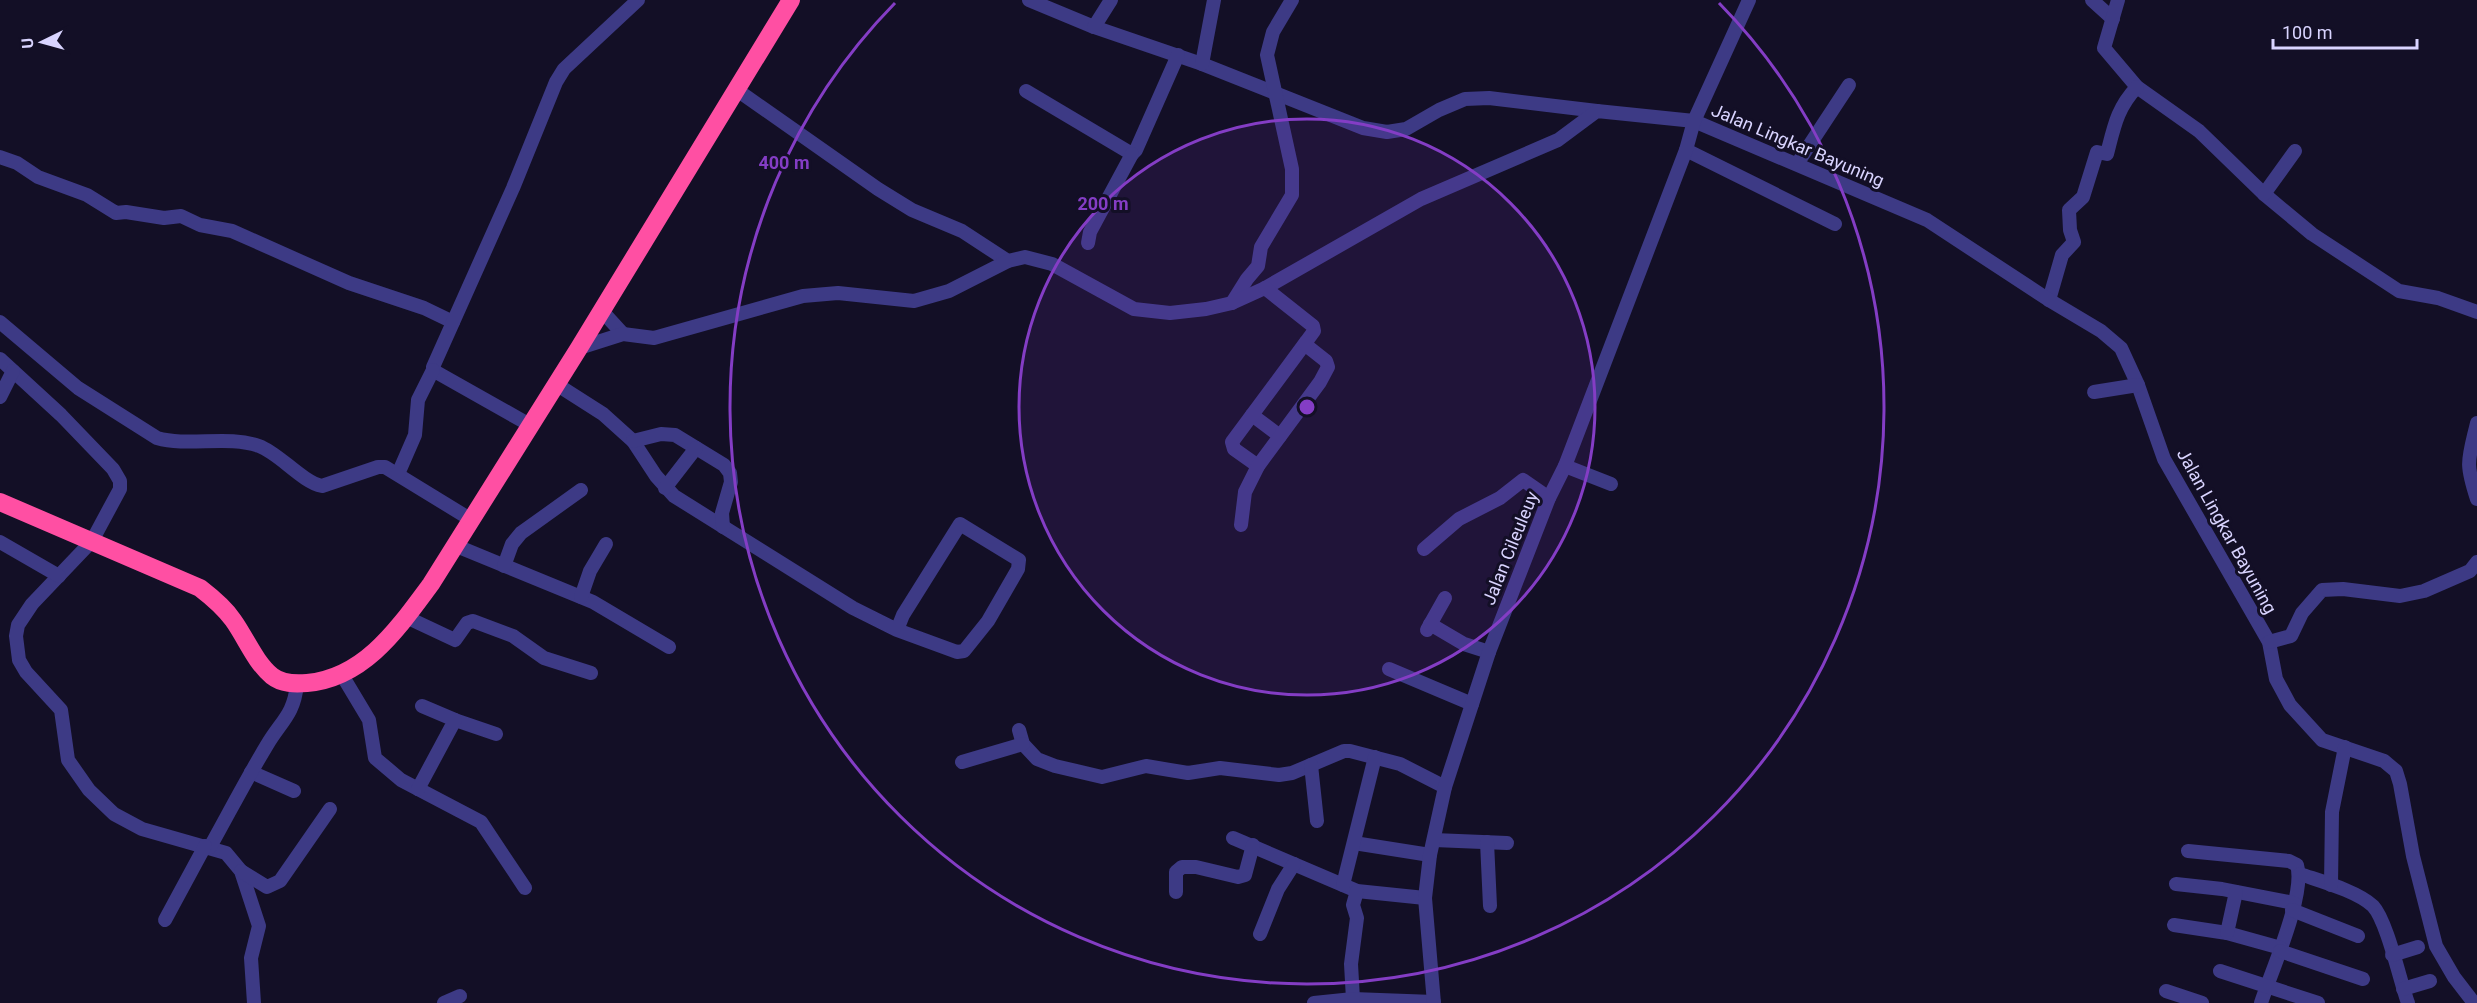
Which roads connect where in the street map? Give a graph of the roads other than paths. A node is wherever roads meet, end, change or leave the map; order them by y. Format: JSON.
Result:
{"nodes":[{"id":1,"x":638,"y":0,"type":"edge"},
{"id":2,"x":791,"y":0,"type":"edge"},
{"id":3,"x":1029,"y":0,"type":"edge"},
{"id":4,"x":1111,"y":0,"type":"edge"},
{"id":5,"x":1214,"y":0,"type":"edge"},
{"id":6,"x":1292,"y":0,"type":"edge"},
{"id":7,"x":1749,"y":0,"type":"edge"},
{"id":8,"x":2092,"y":0,"type":"edge"},
{"id":9,"x":2118,"y":0,"type":"edge"},
{"id":10,"x":2112,"y":19,"type":"junction"},
{"id":11,"x":1094,"y":27,"type":"junction"},
{"id":12,"x":1178,"y":55,"type":"junction"},
{"id":13,"x":1202,"y":64,"type":"junction"},
{"id":14,"x":1849,"y":85,"type":"dead end"},
{"id":15,"x":2137,"y":87,"type":"junction"},
{"id":16,"x":737,"y":90,"type":"junction"},
{"id":17,"x":1026,"y":91,"type":"dead end"},
{"id":18,"x":1274,"y":92,"type":"junction"},
{"id":19,"x":1597,"y":111,"type":"junction"},
{"id":20,"x":1694,"y":120,"type":"junction"},
{"id":21,"x":1686,"y":150,"type":"junction"},
{"id":22,"x":2295,"y":151,"type":"dead end"},
{"id":23,"x":1132,"y":154,"type":"junction"},
{"id":24,"x":0,"y":157,"type":"edge"},
{"id":25,"x":1797,"y":164,"type":"junction"},
{"id":26,"x":2264,"y":194,"type":"junction"},
{"id":27,"x":1835,"y":224,"type":"dead end"},
{"id":28,"x":1088,"y":243,"type":"dead end"},
{"id":29,"x":1008,"y":261,"type":"junction"},
{"id":30,"x":1265,"y":288,"type":"junction"},
{"id":31,"x":2049,"y":300,"type":"junction"},
{"id":32,"x":1232,"y":303,"type":"junction"},
{"id":33,"x":602,"y":311,"type":"junction"},
{"id":34,"x":2477,"y":312,"type":"edge"},
{"id":35,"x":0,"y":322,"type":"edge"},
{"id":36,"x":453,"y":322,"type":"junction"},
{"id":37,"x":623,"y":334,"type":"junction"},
{"id":38,"x":1306,"y":342,"type":"junction"},
{"id":39,"x":579,"y":348,"type":"junction"},
{"id":40,"x":0,"y":359,"type":"edge"},
{"id":41,"x":433,"y":370,"type":"junction"},
{"id":42,"x":13,"y":371,"type":"junction"},
{"id":43,"x":2137,"y":381,"type":"junction"},
{"id":44,"x":556,"y":384,"type":"junction"},
{"id":45,"x":2094,"y":392,"type":"dead end"},
{"id":46,"x":0,"y":397,"type":"edge"},
{"id":47,"x":1252,"y":415,"type":"junction"},
{"id":48,"x":2477,"y":423,"type":"edge"},
{"id":49,"x":530,"y":425,"type":"junction"},
{"id":50,"x":1280,"y":436,"type":"junction"},
{"id":51,"x":633,"y":441,"type":"junction"},
{"id":52,"x":696,"y":448,"type":"junction"},
{"id":53,"x":1258,"y":466,"type":"junction"},
{"id":54,"x":1565,"y":466,"type":"junction"},
{"id":55,"x":399,"y":474,"type":"junction"},
{"id":56,"x":1611,"y":484,"type":"dead end"},
{"id":57,"x":665,"y":488,"type":"junction"},
{"id":58,"x":581,"y":490,"type":"dead end"},
{"id":59,"x":1549,"y":498,"type":"junction"},
{"id":60,"x":2477,"y":499,"type":"edge"},
{"id":61,"x":0,"y":502,"type":"edge"},
{"id":62,"x":470,"y":519,"type":"junction"},
{"id":63,"x":1241,"y":525,"type":"dead end"},
{"id":64,"x":723,"y":527,"type":"junction"},
{"id":65,"x":92,"y":541,"type":"junction"},
{"id":66,"x":0,"y":542,"type":"edge"},
{"id":67,"x":606,"y":544,"type":"dead end"},
{"id":68,"x":454,"y":545,"type":"junction"},
{"id":69,"x":1424,"y":549,"type":"dead end"},
{"id":70,"x":2477,"y":562,"type":"edge"},
{"id":71,"x":504,"y":567,"type":"junction"},
{"id":72,"x":59,"y":576,"type":"junction"},
{"id":73,"x":581,"y":597,"type":"junction"},
{"id":74,"x":1445,"y":598,"type":"dead end"},
{"id":75,"x":406,"y":617,"type":"junction"},
{"id":76,"x":897,"y":630,"type":"junction"},
{"id":77,"x":2269,"y":642,"type":"junction"},
{"id":78,"x":669,"y":647,"type":"dead end"},
{"id":79,"x":1489,"y":652,"type":"junction"},
{"id":80,"x":1389,"y":669,"type":"dead end"},
{"id":81,"x":591,"y":674,"type":"dead end"},
{"id":82,"x":342,"y":675,"type":"junction"},
{"id":83,"x":297,"y":684,"type":"junction"},
{"id":84,"x":1472,"y":704,"type":"junction"},
{"id":85,"x":422,"y":706,"type":"dead end"},
{"id":86,"x":455,"y":720,"type":"junction"},
{"id":87,"x":1019,"y":730,"type":"dead end"},
{"id":88,"x":496,"y":734,"type":"dead end"},
{"id":89,"x":1023,"y":744,"type":"junction"},
{"id":90,"x":2345,"y":747,"type":"junction"},
{"id":91,"x":1375,"y":757,"type":"junction"},
{"id":92,"x":962,"y":762,"type":"dead end"},
{"id":93,"x":1311,"y":765,"type":"junction"},
{"id":94,"x":252,"y":772,"type":"junction"},
{"id":95,"x":1444,"y":787,"type":"junction"},
{"id":96,"x":418,"y":789,"type":"junction"},
{"id":97,"x":294,"y":791,"type":"dead end"},
{"id":98,"x":330,"y":809,"type":"dead end"},
{"id":99,"x":1317,"y":821,"type":"dead end"},
{"id":100,"x":1233,"y":838,"type":"dead end"},
{"id":101,"x":1434,"y":840,"type":"junction"},
{"id":102,"x":1487,"y":842,"type":"junction"},
{"id":103,"x":1354,"y":843,"type":"junction"},
{"id":104,"x":1507,"y":843,"type":"dead end"},
{"id":105,"x":1253,"y":845,"type":"junction"},
{"id":106,"x":208,"y":846,"type":"junction"},
{"id":107,"x":2188,"y":851,"type":"dead end"},
{"id":108,"x":1430,"y":855,"type":"junction"},
{"id":109,"x":1294,"y":864,"type":"junction"},
{"id":110,"x":241,"y":871,"type":"junction"},
{"id":111,"x":2300,"y":874,"type":"junction"},
{"id":112,"x":2176,"y":884,"type":"dead end"},
{"id":113,"x":1343,"y":885,"type":"junction"},
{"id":114,"x":2331,"y":885,"type":"junction"},
{"id":115,"x":525,"y":888,"type":"dead end"},
{"id":116,"x":1357,"y":891,"type":"junction"},
{"id":117,"x":1176,"y":892,"type":"dead end"},
{"id":118,"x":2236,"y":892,"type":"junction"},
{"id":119,"x":1425,"y":898,"type":"junction"},
{"id":120,"x":1490,"y":906,"type":"dead end"},
{"id":121,"x":2293,"y":906,"type":"junction"},
{"id":122,"x":165,"y":920,"type":"dead end"},
{"id":123,"x":2174,"y":925,"type":"dead end"},
{"id":124,"x":2227,"y":933,"type":"junction"},
{"id":125,"x":1260,"y":934,"type":"dead end"},
{"id":126,"x":2358,"y":936,"type":"dead end"},
{"id":127,"x":2418,"y":946,"type":"dead end"},
{"id":128,"x":2280,"y":949,"type":"junction"},
{"id":129,"x":2392,"y":955,"type":"junction"},
{"id":130,"x":2220,"y":971,"type":"dead end"},
{"id":131,"x":2363,"y":979,"type":"dead end"},
{"id":132,"x":2430,"y":981,"type":"dead end"},
{"id":133,"x":2266,"y":986,"type":"junction"},
{"id":134,"x":2403,"y":989,"type":"junction"},
{"id":135,"x":2166,"y":991,"type":"dead end"},
{"id":136,"x":460,"y":996,"type":"dead end"},
{"id":137,"x":1353,"y":999,"type":"junction"},
{"id":138,"x":1434,"y":1002,"type":"edge"},
{"id":139,"x":254,"y":1003,"type":"edge"},
{"id":140,"x":444,"y":1003,"type":"edge"},
{"id":141,"x":1314,"y":1003,"type":"edge"},
{"id":142,"x":2202,"y":1003,"type":"edge"},
{"id":143,"x":2261,"y":1003,"type":"edge"},
{"id":144,"x":2318,"y":1003,"type":"edge"},
{"id":145,"x":2408,"y":1003,"type":"edge"},
{"id":146,"x":2474,"y":1003,"type":"edge"}],
"edges":[{"from":1,"to":36,"type":"street"},
{"from":2,"to":16,"type":"highway"},
{"from":3,"to":11,"type":"street","name":"Jalan Lingkar Bayuning"},
{"from":4,"to":11,"type":"street"},
{"from":5,"to":13,"type":"street"},
{"from":6,"to":18,"type":"street"},
{"from":7,"to":20,"type":"street","name":"Jalan Cileuleuy"},
{"from":8,"to":10,"type":"street"},
{"from":9,"to":10,"type":"street"},
{"from":10,"to":15,"type":"street"},
{"from":11,"to":12,"type":"street","name":"Jalan Lingkar Bayuning"},
{"from":12,"to":13,"type":"street","name":"Jalan Lingkar Bayuning"},
{"from":12,"to":23,"type":"street"},
{"from":13,"to":18,"type":"street","name":"Jalan Lingkar Bayuning"},
{"from":14,"to":25,"type":"street"},
{"from":15,"to":26,"type":"street"},
{"from":15,"to":31,"type":"street"},
{"from":16,"to":29,"type":"street"},
{"from":16,"to":33,"type":"highway"},
{"from":17,"to":23,"type":"street"},
{"from":18,"to":19,"type":"street","name":"Jalan Lingkar Bayuning"},
{"from":18,"to":32,"type":"street"},
{"from":19,"to":20,"type":"street","name":"Jalan Lingkar Bayuning"},
{"from":19,"to":30,"type":"street"},
{"from":20,"to":21,"type":"street","name":"Jalan Cileuleuy"},
{"from":20,"to":25,"type":"street","name":"Jalan Lingkar Bayuning"},
{"from":21,"to":27,"type":"street"},
{"from":21,"to":54,"type":"street","name":"Jalan Cileuleuy"},
{"from":22,"to":26,"type":"street"},
{"from":23,"to":28,"type":"street"},
{"from":24,"to":36,"type":"street"},
{"from":25,"to":31,"type":"street","name":"Jalan Lingkar Bayuning"},
{"from":26,"to":34,"type":"street"},
{"from":29,"to":32,"type":"street"},
{"from":29,"to":37,"type":"street"},
{"from":30,"to":32,"type":"street"},
{"from":30,"to":38,"type":"street"},
{"from":31,"to":43,"type":"street","name":"Jalan Lingkar Bayuning"},
{"from":33,"to":37,"type":"street"},
{"from":33,"to":39,"type":"highway"},
{"from":35,"to":55,"type":"street"},
{"from":36,"to":41,"type":"street"},
{"from":37,"to":39,"type":"street"},
{"from":38,"to":47,"type":"street"},
{"from":38,"to":50,"type":"street"},
{"from":39,"to":44,"type":"highway"},
{"from":40,"to":42,"type":"street"},
{"from":41,"to":49,"type":"street"},
{"from":41,"to":55,"type":"street"},
{"from":42,"to":46,"type":"street"},
{"from":42,"to":65,"type":"street"},
{"from":43,"to":45,"type":"street"},
{"from":43,"to":77,"type":"street","name":"Jalan Lingkar Bayuning"},
{"from":44,"to":49,"type":"highway"},
{"from":44,"to":51,"type":"street"},
{"from":47,"to":50,"type":"street"},
{"from":47,"to":53,"type":"street"},
{"from":48,"to":60,"type":"street"},
{"from":49,"to":62,"type":"highway"},
{"from":50,"to":53,"type":"street"},
{"from":51,"to":52,"type":"street"},
{"from":51,"to":57,"type":"street"},
{"from":52,"to":57,"type":"street"},
{"from":52,"to":64,"type":"street"},
{"from":53,"to":63,"type":"street"},
{"from":54,"to":56,"type":"street"},
{"from":54,"to":59,"type":"street","name":"Jalan Cileuleuy"},
{"from":55,"to":62,"type":"street"},
{"from":57,"to":64,"type":"street"},
{"from":58,"to":71,"type":"street"},
{"from":59,"to":69,"type":"street"},
{"from":59,"to":79,"type":"street","name":"Jalan Cileuleuy"},
{"from":61,"to":65,"type":"highway"},
{"from":62,"to":68,"type":"highway"},
{"from":64,"to":76,"type":"street"},
{"from":65,"to":72,"type":"street"},
{"from":65,"to":83,"type":"highway"},
{"from":66,"to":72,"type":"street"},
{"from":67,"to":73,"type":"street"},
{"from":68,"to":71,"type":"street"},
{"from":68,"to":75,"type":"highway"},
{"from":70,"to":77,"type":"street"},
{"from":71,"to":73,"type":"street"},
{"from":72,"to":106,"type":"street"},
{"from":73,"to":78,"type":"street"},
{"from":74,"to":79,"type":"street"},
{"from":75,"to":81,"type":"street"},
{"from":75,"to":82,"type":"highway"},
{"from":76,"to":76,"type":"street"},
{"from":77,"to":90,"type":"street","name":"Jalan Lingkar Bayuning"},
{"from":79,"to":84,"type":"street","name":"Jalan Cileuleuy"},
{"from":80,"to":84,"type":"street"},
{"from":82,"to":83,"type":"highway"},
{"from":82,"to":96,"type":"street"},
{"from":83,"to":94,"type":"street"},
{"from":84,"to":95,"type":"street","name":"Jalan Cileuleuy"},
{"from":85,"to":86,"type":"street"},
{"from":86,"to":88,"type":"street"},
{"from":86,"to":96,"type":"street"},
{"from":87,"to":89,"type":"street"},
{"from":89,"to":92,"type":"street"},
{"from":89,"to":93,"type":"street"},
{"from":90,"to":114,"type":"street"},
{"from":90,"to":146,"type":"street","name":"Jalan Lingkar Bayuning"},
{"from":91,"to":93,"type":"street"},
{"from":91,"to":95,"type":"street"},
{"from":91,"to":103,"type":"street"},
{"from":93,"to":99,"type":"street"},
{"from":94,"to":97,"type":"street"},
{"from":94,"to":106,"type":"street"},
{"from":95,"to":101,"type":"street","name":"Jalan Cileuleuy"},
{"from":96,"to":115,"type":"street"},
{"from":98,"to":110,"type":"street"},
{"from":100,"to":105,"type":"street"},
{"from":101,"to":102,"type":"street"},
{"from":101,"to":108,"type":"street","name":"Jalan Cileuleuy"},
{"from":102,"to":104,"type":"street"},
{"from":102,"to":120,"type":"street"},
{"from":103,"to":108,"type":"street"},
{"from":103,"to":113,"type":"street"},
{"from":105,"to":109,"type":"street"},
{"from":105,"to":117,"type":"street"},
{"from":106,"to":110,"type":"street"},
{"from":106,"to":122,"type":"street"},
{"from":107,"to":111,"type":"street"},
{"from":108,"to":119,"type":"street","name":"Jalan Cileuleuy"},
{"from":109,"to":113,"type":"street"},
{"from":109,"to":125,"type":"street"},
{"from":110,"to":139,"type":"street"},
{"from":111,"to":114,"type":"street"},
{"from":111,"to":121,"type":"street"},
{"from":112,"to":118,"type":"street"},
{"from":113,"to":116,"type":"street"},
{"from":114,"to":129,"type":"street"},
{"from":116,"to":119,"type":"street"},
{"from":116,"to":137,"type":"street"},
{"from":118,"to":121,"type":"street"},
{"from":118,"to":124,"type":"street"},
{"from":119,"to":138,"type":"street","name":"Jalan Cileuleuy"},
{"from":121,"to":126,"type":"street"},
{"from":121,"to":128,"type":"street"},
{"from":123,"to":124,"type":"street"},
{"from":124,"to":128,"type":"street"},
{"from":127,"to":129,"type":"street"},
{"from":128,"to":131,"type":"street"},
{"from":128,"to":133,"type":"street"},
{"from":129,"to":134,"type":"street"},
{"from":130,"to":133,"type":"street"},
{"from":132,"to":134,"type":"street"},
{"from":133,"to":143,"type":"street"},
{"from":133,"to":144,"type":"street"},
{"from":134,"to":145,"type":"street"},
{"from":135,"to":142,"type":"street"},
{"from":136,"to":140,"type":"street"},
{"from":137,"to":138,"type":"street"},
{"from":137,"to":141,"type":"street"}]}
